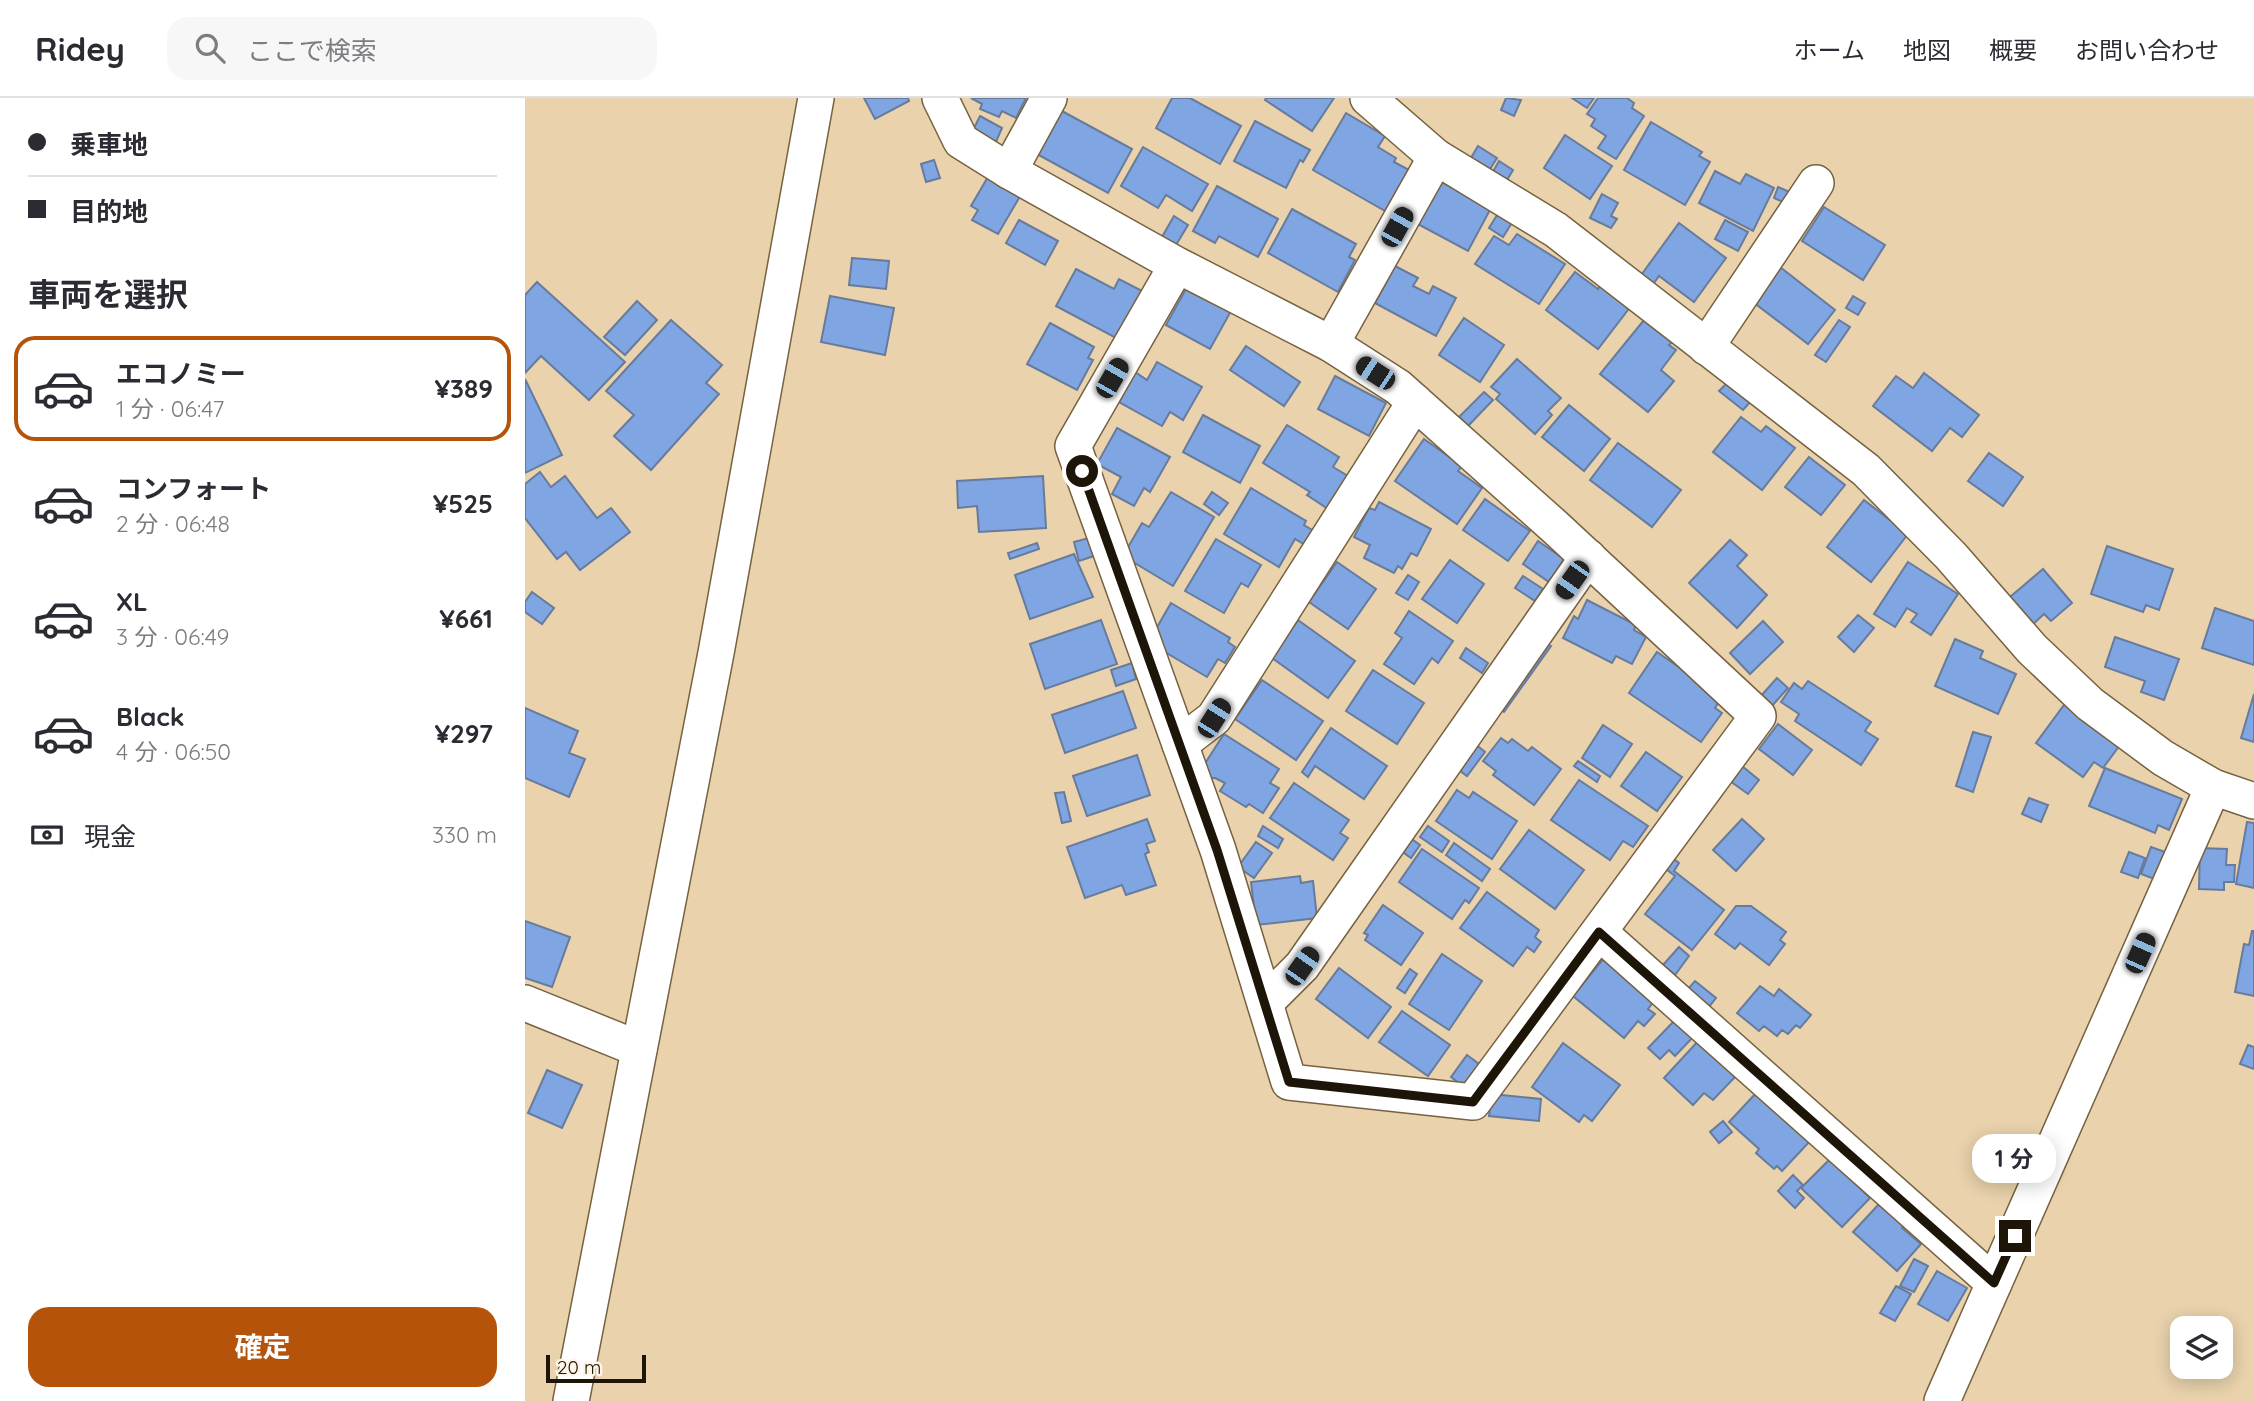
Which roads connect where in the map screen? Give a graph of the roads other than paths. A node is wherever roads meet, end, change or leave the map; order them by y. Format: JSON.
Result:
{"nodes":[{"id":1,"x":816,"y":98,"type":"edge"},
{"id":2,"x":940,"y":98,"type":"edge"},
{"id":3,"x":1049,"y":98,"type":"edge"},
{"id":4,"x":1368,"y":98,"type":"edge"},
{"id":5,"x":1436,"y":157,"type":"junction"},
{"id":6,"x":1009,"y":171,"type":"junction"},
{"id":7,"x":1816,"y":183,"type":"dead end"},
{"id":8,"x":1177,"y":265,"type":"junction"},
{"id":9,"x":1331,"y":344,"type":"junction"},
{"id":10,"x":1706,"y":346,"type":"junction"},
{"id":11,"x":1415,"y":402,"type":"junction"},
{"id":12,"x":1588,"y":557,"type":"junction"},
{"id":13,"x":1180,"y":744,"type":"junction"},
{"id":14,"x":2213,"y":787,"type":"junction"},
{"id":15,"x":2254,"y":801,"type":"edge"},
{"id":16,"x":1599,"y":932,"type":"junction"},
{"id":17,"x":525,"y":1003,"type":"edge"},
{"id":18,"x":1265,"y":1003,"type":"junction"},
{"id":19,"x":639,"y":1049,"type":"junction"},
{"id":20,"x":1994,"y":1283,"type":"junction"},
{"id":21,"x":571,"y":1401,"type":"edge"},
{"id":22,"x":1942,"y":1401,"type":"edge"}],
"edges":[{"from":1,"to":19,"type":"street"},
{"from":2,"to":6,"type":"street"},
{"from":3,"to":6,"type":"street"},
{"from":4,"to":5,"type":"street"},
{"from":5,"to":9,"type":"street"},
{"from":5,"to":10,"type":"street"},
{"from":6,"to":8,"type":"street"},
{"from":7,"to":10,"type":"street"},
{"from":8,"to":9,"type":"street"},
{"from":8,"to":13,"type":"street"},
{"from":9,"to":11,"type":"street"},
{"from":10,"to":14,"type":"street"},
{"from":11,"to":12,"type":"street"},
{"from":11,"to":13,"type":"street"},
{"from":12,"to":16,"type":"street"},
{"from":12,"to":18,"type":"street"},
{"from":13,"to":18,"type":"street"},
{"from":14,"to":15,"type":"street"},
{"from":14,"to":20,"type":"street"},
{"from":16,"to":18,"type":"street"},
{"from":16,"to":20,"type":"street"},
{"from":17,"to":19,"type":"street"},
{"from":19,"to":21,"type":"street"},
{"from":20,"to":22,"type":"street"}]}
